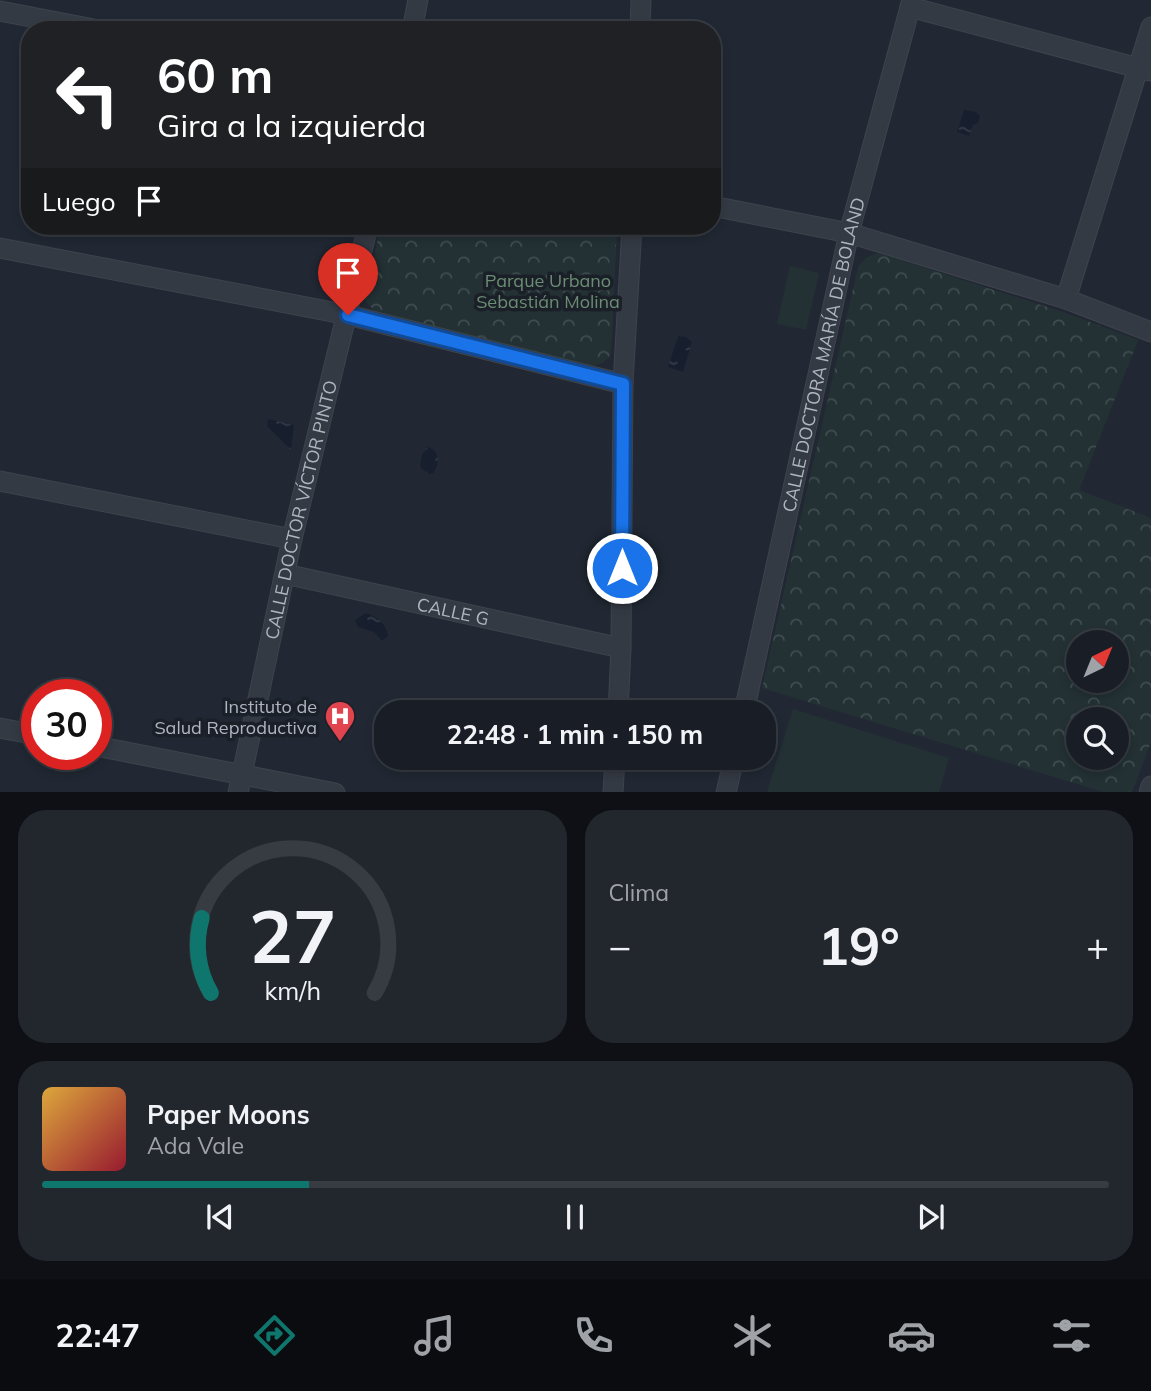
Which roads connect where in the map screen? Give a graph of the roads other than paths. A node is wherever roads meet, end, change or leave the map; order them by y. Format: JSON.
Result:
{"nodes":[{"id":1,"x":418,"y":0,"type":"edge"},
{"id":2,"x":641,"y":0,"type":"edge"},
{"id":3,"x":911,"y":3,"type":"edge"},
{"id":4,"x":0,"y":11,"type":"edge"},
{"id":5,"x":52,"y":21,"type":"edge"},
{"id":6,"x":414,"y":21,"type":"edge"},
{"id":7,"x":640,"y":21,"type":"edge"},
{"id":8,"x":1151,"y":27,"type":"edge"},
{"id":9,"x":1145,"y":69,"type":"edge"},
{"id":10,"x":721,"y":208,"type":"edge"},
{"id":11,"x":849,"y":233,"type":"junction"},
{"id":12,"x":366,"y":235,"type":"edge"},
{"id":13,"x":631,"y":235,"type":"edge"},
{"id":14,"x":0,"y":248,"type":"edge"},
{"id":15,"x":1066,"y":299,"type":"junction"},
{"id":16,"x":348,"y":315,"type":"junction"},
{"id":17,"x":1151,"y":332,"type":"edge"},
{"id":18,"x":623,"y":384,"type":"junction"},
{"id":19,"x":0,"y":481,"type":"edge"},
{"id":20,"x":292,"y":539,"type":"junction"},
{"id":21,"x":285,"y":573,"type":"junction"},
{"id":22,"x":621,"y":648,"type":"junction"},
{"id":23,"x":619,"y":700,"type":"edge"},
{"id":24,"x":747,"y":700,"type":"edge"},
{"id":25,"x":0,"y":728,"type":"edge"},
{"id":26,"x":21,"y":732,"type":"edge"},
{"id":27,"x":112,"y":750,"type":"edge"},
{"id":28,"x":614,"y":770,"type":"edge"},
{"id":29,"x":731,"y":770,"type":"edge"},
{"id":30,"x":240,"y":783,"type":"edge"},
{"id":31,"x":326,"y":792,"type":"edge"},
{"id":32,"x":613,"y":792,"type":"edge"},
{"id":33,"x":726,"y":792,"type":"edge"}],
"edges":[{"from":1,"to":6,"type":"street"},
{"from":2,"to":7,"type":"street"},
{"from":3,"to":9,"type":"street"},
{"from":3,"to":11,"type":"street","name":"CALLE DOCTORA MARÍA DE BOLAND"},
{"from":4,"to":5,"type":"street"},
{"from":8,"to":9,"type":"street"},
{"from":9,"to":15,"type":"street"},
{"from":10,"to":11,"type":"street"},
{"from":11,"to":15,"type":"street"},
{"from":11,"to":24,"type":"street","name":"CALLE DOCTORA MARÍA DE BOLAND"},
{"from":12,"to":16,"type":"street","name":"CALLE DOCTOR VÍCTOR PINTO"},
{"from":13,"to":18,"type":"street"},
{"from":14,"to":16,"type":"street"},
{"from":15,"to":17,"type":"street"},
{"from":16,"to":18,"type":"street"},
{"from":16,"to":20,"type":"street","name":"CALLE DOCTOR VÍCTOR PINTO"},
{"from":18,"to":22,"type":"street"},
{"from":19,"to":20,"type":"street"},
{"from":20,"to":21,"type":"street","name":"CALLE DOCTOR VÍCTOR PINTO"},
{"from":21,"to":22,"type":"street","name":"CALLE G"},
{"from":21,"to":30,"type":"street","name":"CALLE DOCTOR VÍCTOR PINTO"},
{"from":22,"to":23,"type":"street"},
{"from":25,"to":26,"type":"street"},
{"from":27,"to":30,"type":"street"},
{"from":28,"to":32,"type":"street"},
{"from":29,"to":33,"type":"street"},
{"from":30,"to":31,"type":"street"}]}
